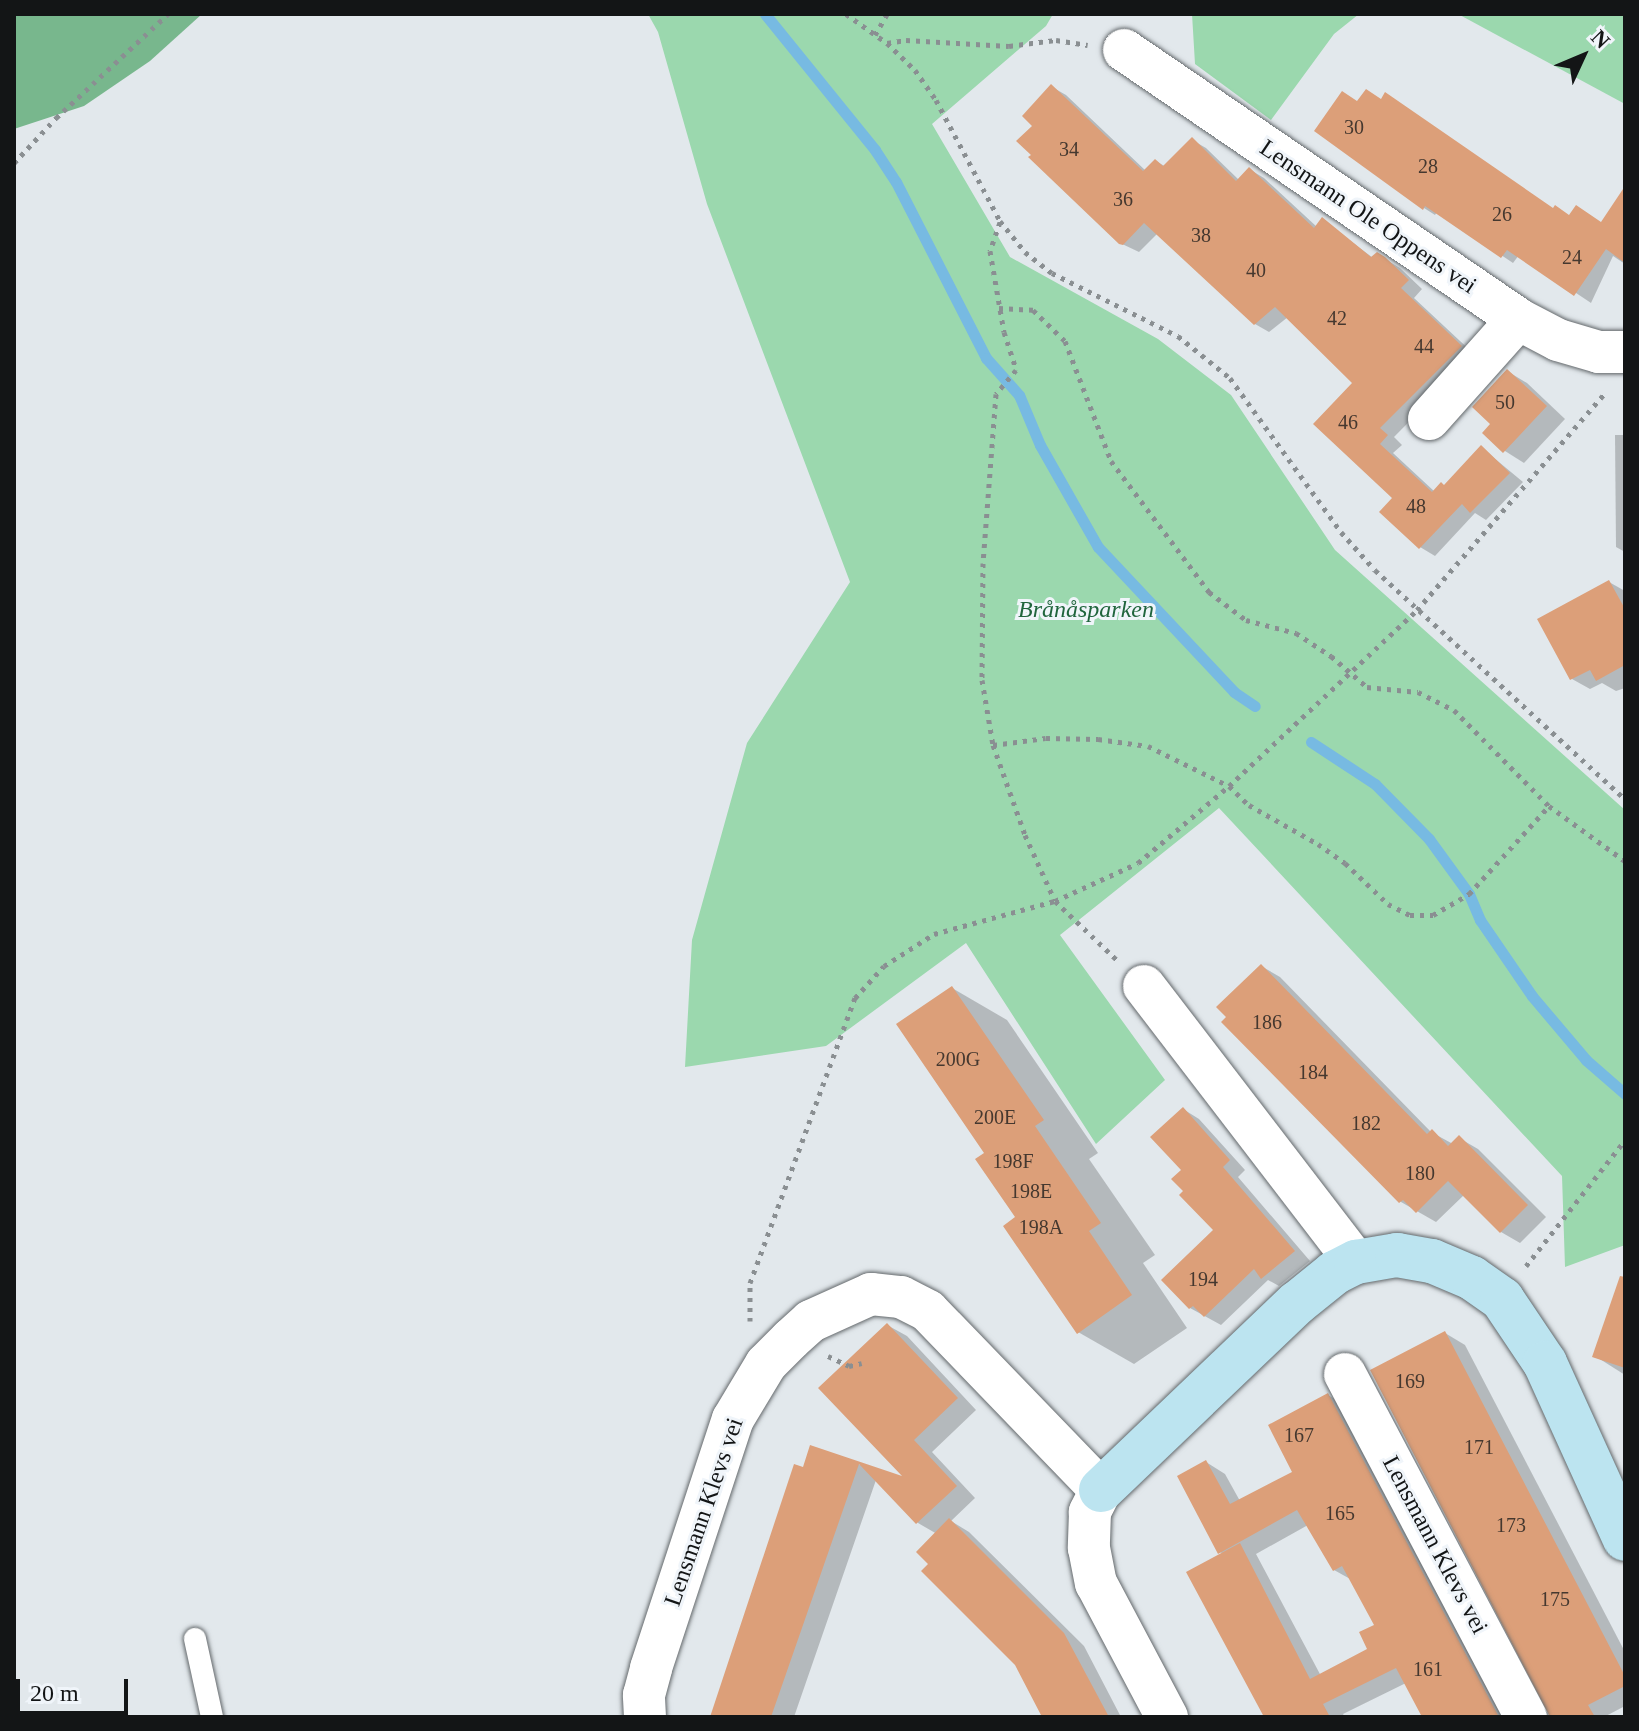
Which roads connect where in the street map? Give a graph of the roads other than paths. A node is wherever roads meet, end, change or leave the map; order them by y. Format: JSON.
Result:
{"nodes":[{"id":1,"x":1124,"y":50,"type":"road end"},
{"id":2,"x":1518,"y":319,"type":"junction"},
{"id":3,"x":1620,"y":368,"type":"edge"},
{"id":4,"x":1429,"y":419,"type":"dead end"},
{"id":5,"x":1144,"y":986,"type":"road end"},
{"id":6,"x":1356,"y":1262,"type":"junction"},
{"id":7,"x":1345,"y":1374,"type":"dead end"},
{"id":8,"x":1101,"y":1490,"type":"junction"},
{"id":9,"x":1620,"y":1515,"type":"edge"},
{"id":10,"x":195,"y":1639,"type":"dead end"},
{"id":11,"x":212,"y":1717,"type":"edge"},
{"id":12,"x":645,"y":1717,"type":"edge"},
{"id":13,"x":1167,"y":1717,"type":"edge"},
{"id":14,"x":1526,"y":1717,"type":"edge"}],
"edges":[{"from":1,"to":2,"type":"street","name":"Lensmann Ole Oppens vei"},
{"from":2,"to":3,"type":"street","name":"Lensmann Ole Oppens vei"},
{"from":2,"to":4,"type":"street"},
{"from":5,"to":6,"type":"street"},
{"from":6,"to":8,"type":"street"},
{"from":6,"to":9,"type":"street"},
{"from":7,"to":14,"type":"street","name":"Lensmann Klevs vei"},
{"from":8,"to":12,"type":"street","name":"Lensmann Klevs vei"},
{"from":8,"to":13,"type":"street"},
{"from":10,"to":11,"type":"lane"}]}
